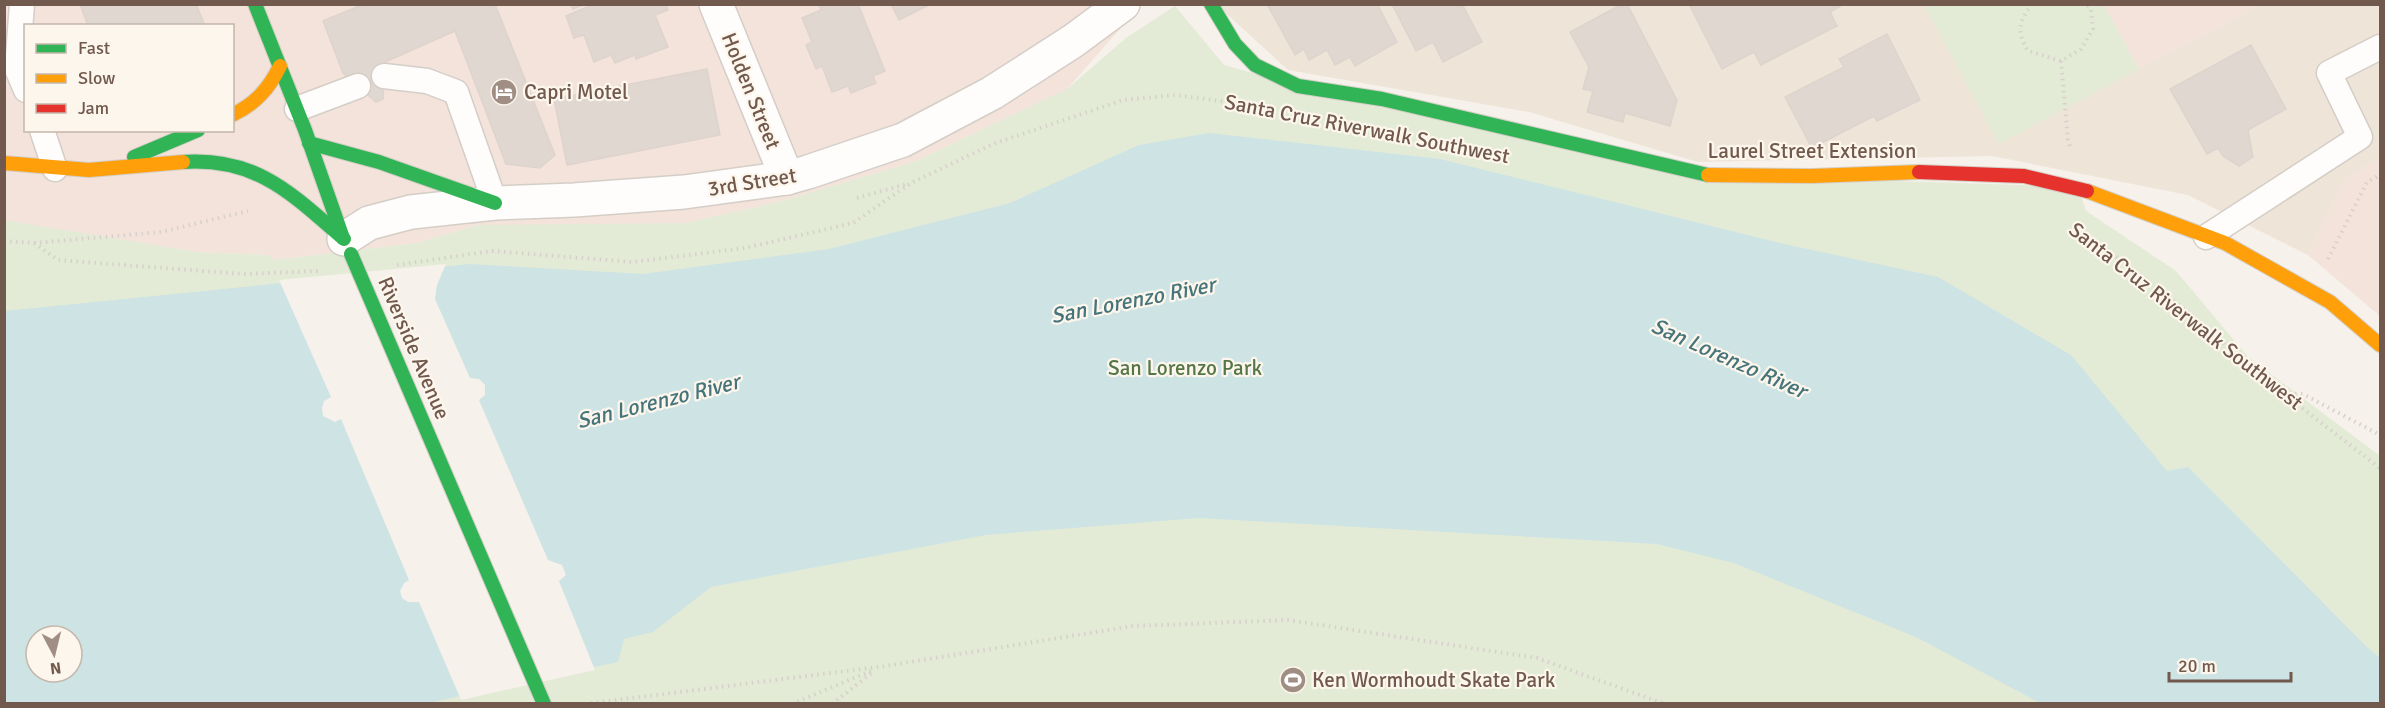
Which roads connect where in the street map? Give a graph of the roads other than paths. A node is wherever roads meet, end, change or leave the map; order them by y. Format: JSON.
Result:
{"nodes":[{"id":1,"x":22,"y":4,"type":"edge"},
{"id":2,"x":255,"y":4,"type":"edge"},
{"id":3,"x":716,"y":4,"type":"edge"},
{"id":4,"x":1123,"y":4,"type":"edge"},
{"id":5,"x":1211,"y":4,"type":"edge"},
{"id":6,"x":2380,"y":47,"type":"edge"},
{"id":7,"x":280,"y":66,"type":"junction"},
{"id":8,"x":384,"y":76,"type":"dead end"},
{"id":9,"x":24,"y":85,"type":"edge"},
{"id":10,"x":358,"y":86,"type":"dead end"},
{"id":11,"x":297,"y":109,"type":"junction"},
{"id":12,"x":234,"y":114,"type":"edge"},
{"id":13,"x":43,"y":132,"type":"edge"},
{"id":14,"x":193,"y":132,"type":"edge"},
{"id":15,"x":309,"y":143,"type":"junction"},
{"id":16,"x":4,"y":163,"type":"edge"},
{"id":17,"x":55,"y":169,"type":"junction"},
{"id":18,"x":102,"y":171,"type":"junction"},
{"id":19,"x":786,"y":178,"type":"junction"},
{"id":20,"x":495,"y":202,"type":"junction"},
{"id":21,"x":2206,"y":237,"type":"junction"},
{"id":22,"x":347,"y":247,"type":"junction"},
{"id":23,"x":2380,"y":345,"type":"edge"},
{"id":24,"x":544,"y":704,"type":"edge"}],
"edges":[{"from":1,"to":9,"type":"lane"},
{"from":2,"to":7,"type":"street","name":"Riverside Avenue"},
{"from":3,"to":19,"type":"street","name":"Holden Street"},
{"from":4,"to":19,"type":"street","name":"3rd Street"},
{"from":5,"to":21,"type":"street","name":"Laurel Street Extension"},
{"from":6,"to":21,"type":"lane"},
{"from":7,"to":11,"type":"street","name":"Riverside Avenue"},
{"from":7,"to":12,"type":"street"},
{"from":8,"to":20,"type":"lane"},
{"from":10,"to":11,"type":"lane"},
{"from":11,"to":15,"type":"street","name":"Riverside Avenue"},
{"from":13,"to":17,"type":"lane"},
{"from":14,"to":18,"type":"street"},
{"from":15,"to":20,"type":"street"},
{"from":15,"to":22,"type":"street","name":"Riverside Avenue"},
{"from":16,"to":17,"type":"street"},
{"from":17,"to":18,"type":"street"},
{"from":18,"to":22,"type":"street"},
{"from":19,"to":20,"type":"street","name":"3rd Street"},
{"from":20,"to":22,"type":"street","name":"3rd Street"},
{"from":21,"to":23,"type":"street","name":"Laurel Street Extension"},
{"from":22,"to":24,"type":"street","name":"Riverside Avenue","bridge":true}]}
